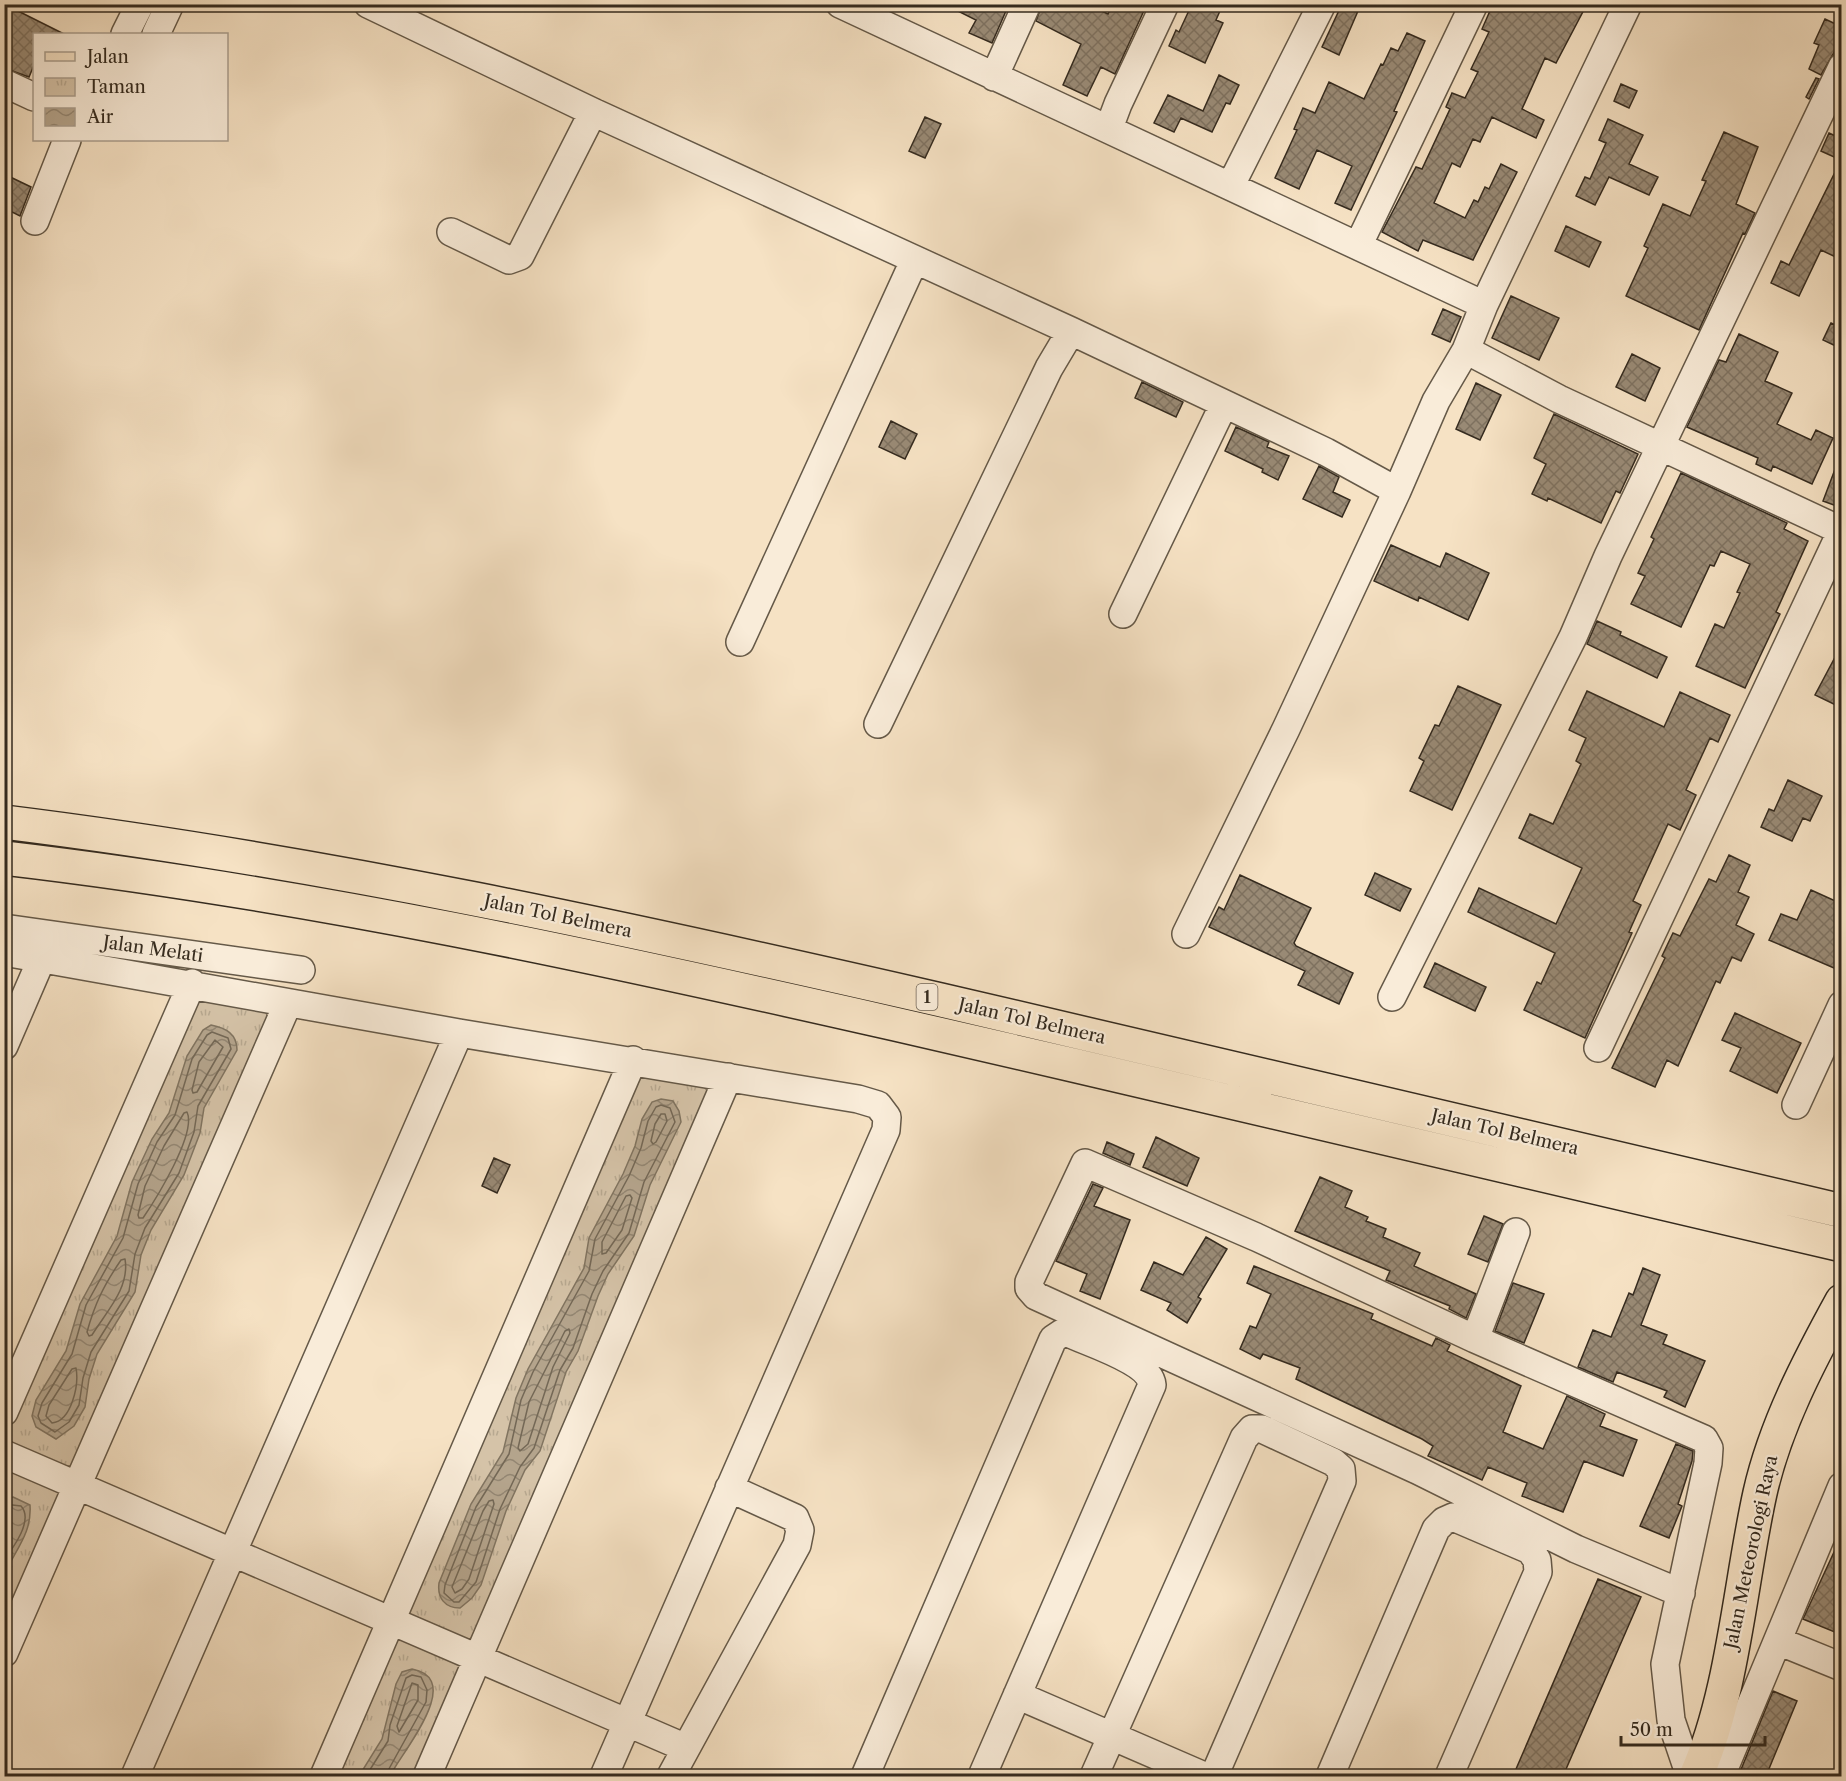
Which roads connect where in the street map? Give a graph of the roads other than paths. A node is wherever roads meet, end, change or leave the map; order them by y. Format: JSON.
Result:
{"nodes":[{"id":1,"x":140,"y":4,"type":"edge"},
{"id":2,"x":170,"y":4,"type":"edge"},
{"id":3,"x":368,"y":4,"type":"edge"},
{"id":4,"x":840,"y":4,"type":"edge"},
{"id":5,"x":1027,"y":4,"type":"edge"},
{"id":6,"x":1165,"y":4,"type":"edge"},
{"id":7,"x":1322,"y":4,"type":"edge"},
{"id":8,"x":1474,"y":4,"type":"edge"},
{"id":9,"x":1628,"y":4,"type":"edge"},
{"id":10,"x":874,"y":11,"type":"edge"},
{"id":11,"x":126,"y":33,"type":"edge"},
{"id":12,"x":156,"y":33,"type":"edge"},
{"id":13,"x":1842,"y":66,"type":"edge"},
{"id":14,"x":994,"y":77,"type":"junction"},
{"id":15,"x":4,"y":83,"type":"edge"},
{"id":16,"x":33,"y":97,"type":"edge"},
{"id":17,"x":593,"y":112,"type":"junction"},
{"id":18,"x":1109,"y":128,"type":"junction"},
{"id":19,"x":66,"y":141,"type":"edge"},
{"id":20,"x":1231,"y":185,"type":"junction"},
{"id":21,"x":35,"y":221,"type":"dead end"},
{"id":22,"x":451,"y":232,"type":"dead end"},
{"id":23,"x":1358,"y":246,"type":"junction"},
{"id":24,"x":914,"y":261,"type":"junction"},
{"id":25,"x":1484,"y":305,"type":"junction"},
{"id":26,"x":1071,"y":331,"type":"junction"},
{"id":27,"x":1466,"y":350,"type":"junction"},
{"id":28,"x":1224,"y":404,"type":"junction"},
{"id":29,"x":1662,"y":446,"type":"junction"},
{"id":30,"x":1397,"y":490,"type":"junction"},
{"id":31,"x":1841,"y":531,"type":"edge"},
{"id":32,"x":1123,"y":614,"type":"dead end"},
{"id":33,"x":740,"y":642,"type":"dead end"},
{"id":34,"x":878,"y":723,"type":"dead end"},
{"id":35,"x":4,"y":822,"type":"edge"},
{"id":36,"x":4,"y":858,"type":"edge"},
{"id":37,"x":4,"y":928,"type":"edge"},
{"id":38,"x":1186,"y":934,"type":"dead end"},
{"id":39,"x":4,"y":951,"type":"edge"},
{"id":40,"x":42,"y":958,"type":"junction"},
{"id":41,"x":301,"y":970,"type":"dead end"},
{"id":42,"x":192,"y":983,"type":"junction"},
{"id":43,"x":1392,"y":997,"type":"dead end"},
{"id":44,"x":288,"y":1003,"type":"junction"},
{"id":45,"x":1842,"y":1005,"type":"edge"},
{"id":46,"x":459,"y":1033,"type":"junction"},
{"id":47,"x":4,"y":1046,"type":"edge"},
{"id":48,"x":1598,"y":1048,"type":"dead end"},
{"id":49,"x":633,"y":1060,"type":"junction"},
{"id":50,"x":728,"y":1077,"type":"junction"},
{"id":51,"x":1796,"y":1105,"type":"dead end"},
{"id":52,"x":1842,"y":1211,"type":"edge"},
{"id":53,"x":1516,"y":1232,"type":"dead end"},
{"id":54,"x":1842,"y":1245,"type":"edge"},
{"id":55,"x":1839,"y":1307,"type":"edge"},
{"id":56,"x":1475,"y":1340,"type":"junction"},
{"id":57,"x":4,"y":1412,"type":"edge"},
{"id":58,"x":4,"y":1454,"type":"edge"},
{"id":59,"x":77,"y":1485,"type":"junction"},
{"id":60,"x":1842,"y":1486,"type":"edge"},
{"id":61,"x":729,"y":1488,"type":"junction"},
{"id":62,"x":234,"y":1553,"type":"junction"},
{"id":63,"x":1681,"y":1593,"type":"junction"},
{"id":64,"x":391,"y":1620,"type":"junction"},
{"id":65,"x":1778,"y":1641,"type":"junction"},
{"id":66,"x":4,"y":1653,"type":"edge"},
{"id":67,"x":478,"y":1658,"type":"junction"},
{"id":68,"x":1842,"y":1666,"type":"edge"},
{"id":69,"x":1017,"y":1695,"type":"junction"},
{"id":70,"x":628,"y":1722,"type":"junction"},
{"id":71,"x":1112,"y":1737,"type":"junction"},
{"id":72,"x":686,"y":1748,"type":"junction"},
{"id":73,"x":135,"y":1776,"type":"edge"},
{"id":74,"x":324,"y":1776,"type":"edge"},
{"id":75,"x":427,"y":1776,"type":"edge"},
{"id":76,"x":604,"y":1776,"type":"edge"},
{"id":77,"x":671,"y":1776,"type":"edge"},
{"id":78,"x":864,"y":1776,"type":"edge"},
{"id":79,"x":982,"y":1776,"type":"edge"},
{"id":80,"x":1095,"y":1776,"type":"edge"},
{"id":81,"x":1204,"y":1776,"type":"edge"},
{"id":82,"x":1214,"y":1776,"type":"edge"},
{"id":83,"x":1330,"y":1776,"type":"edge"},
{"id":84,"x":1449,"y":1776,"type":"edge"},
{"id":85,"x":1690,"y":1776,"type":"edge"},
{"id":86,"x":1696,"y":1776,"type":"edge"},
{"id":87,"x":1721,"y":1776,"type":"edge"}],
"edges":[{"from":1,"to":11,"type":"street"},
{"from":2,"to":12,"type":"street"},
{"from":3,"to":17,"type":"street"},
{"from":4,"to":10,"type":"street"},
{"from":5,"to":14,"type":"street"},
{"from":6,"to":18,"type":"street"},
{"from":7,"to":20,"type":"street"},
{"from":8,"to":23,"type":"street"},
{"from":9,"to":25,"type":"street"},
{"from":10,"to":14,"type":"street"},
{"from":13,"to":29,"type":"street"},
{"from":14,"to":18,"type":"street"},
{"from":15,"to":16,"type":"street"},
{"from":17,"to":22,"type":"street"},
{"from":17,"to":24,"type":"street"},
{"from":18,"to":20,"type":"street"},
{"from":19,"to":21,"type":"street"},
{"from":20,"to":23,"type":"street"},
{"from":23,"to":25,"type":"street"},
{"from":24,"to":26,"type":"street"},
{"from":24,"to":33,"type":"street"},
{"from":25,"to":27,"type":"street"},
{"from":26,"to":28,"type":"street"},
{"from":26,"to":34,"type":"street"},
{"from":27,"to":29,"type":"street"},
{"from":27,"to":30,"type":"street"},
{"from":28,"to":30,"type":"street"},
{"from":28,"to":32,"type":"street"},
{"from":29,"to":31,"type":"street"},
{"from":29,"to":43,"type":"street"},
{"from":30,"to":38,"type":"street"},
{"from":31,"to":48,"type":"street"},
{"from":35,"to":52,"type":"main road","name":"Jalan Tol Belmera","number":"1"},
{"from":36,"to":54,"type":"main road","name":"Jalan Tol Belmera","number":"1"},
{"from":37,"to":41,"type":"street","name":"Jalan Melati"},
{"from":39,"to":40,"type":"street"},
{"from":40,"to":42,"type":"street"},
{"from":40,"to":47,"type":"street"},
{"from":42,"to":44,"type":"street"},
{"from":42,"to":57,"type":"street"},
{"from":44,"to":46,"type":"street"},
{"from":44,"to":59,"type":"street"},
{"from":45,"to":51,"type":"street"},
{"from":46,"to":49,"type":"street"},
{"from":46,"to":62,"type":"street"},
{"from":49,"to":50,"type":"street"},
{"from":49,"to":64,"type":"street"},
{"from":50,"to":61,"type":"street"},
{"from":50,"to":67,"type":"street"},
{"from":53,"to":56,"type":"street"},
{"from":55,"to":86,"type":"main road","name":"Jalan Meteorologi Raya"},
{"from":56,"to":63,"type":"street"},
{"from":56,"to":63,"type":"street"},
{"from":58,"to":59,"type":"street"},
{"from":59,"to":62,"type":"street"},
{"from":59,"to":66,"type":"street"},
{"from":60,"to":65,"type":"street"},
{"from":61,"to":70,"type":"street"},
{"from":61,"to":72,"type":"street"},
{"from":62,"to":64,"type":"street"},
{"from":62,"to":73,"type":"street"},
{"from":63,"to":85,"type":"street"},
{"from":64,"to":67,"type":"street"},
{"from":64,"to":74,"type":"street"},
{"from":65,"to":68,"type":"street"},
{"from":65,"to":87,"type":"street"},
{"from":67,"to":70,"type":"street"},
{"from":67,"to":75,"type":"street"},
{"from":69,"to":71,"type":"street"},
{"from":69,"to":78,"type":"street"},
{"from":69,"to":79,"type":"street"},
{"from":70,"to":72,"type":"street"},
{"from":70,"to":76,"type":"street"},
{"from":71,"to":80,"type":"street"},
{"from":71,"to":81,"type":"street"},
{"from":71,"to":82,"type":"street"},
{"from":72,"to":77,"type":"street"},
{"from":83,"to":84,"type":"street"}]}
